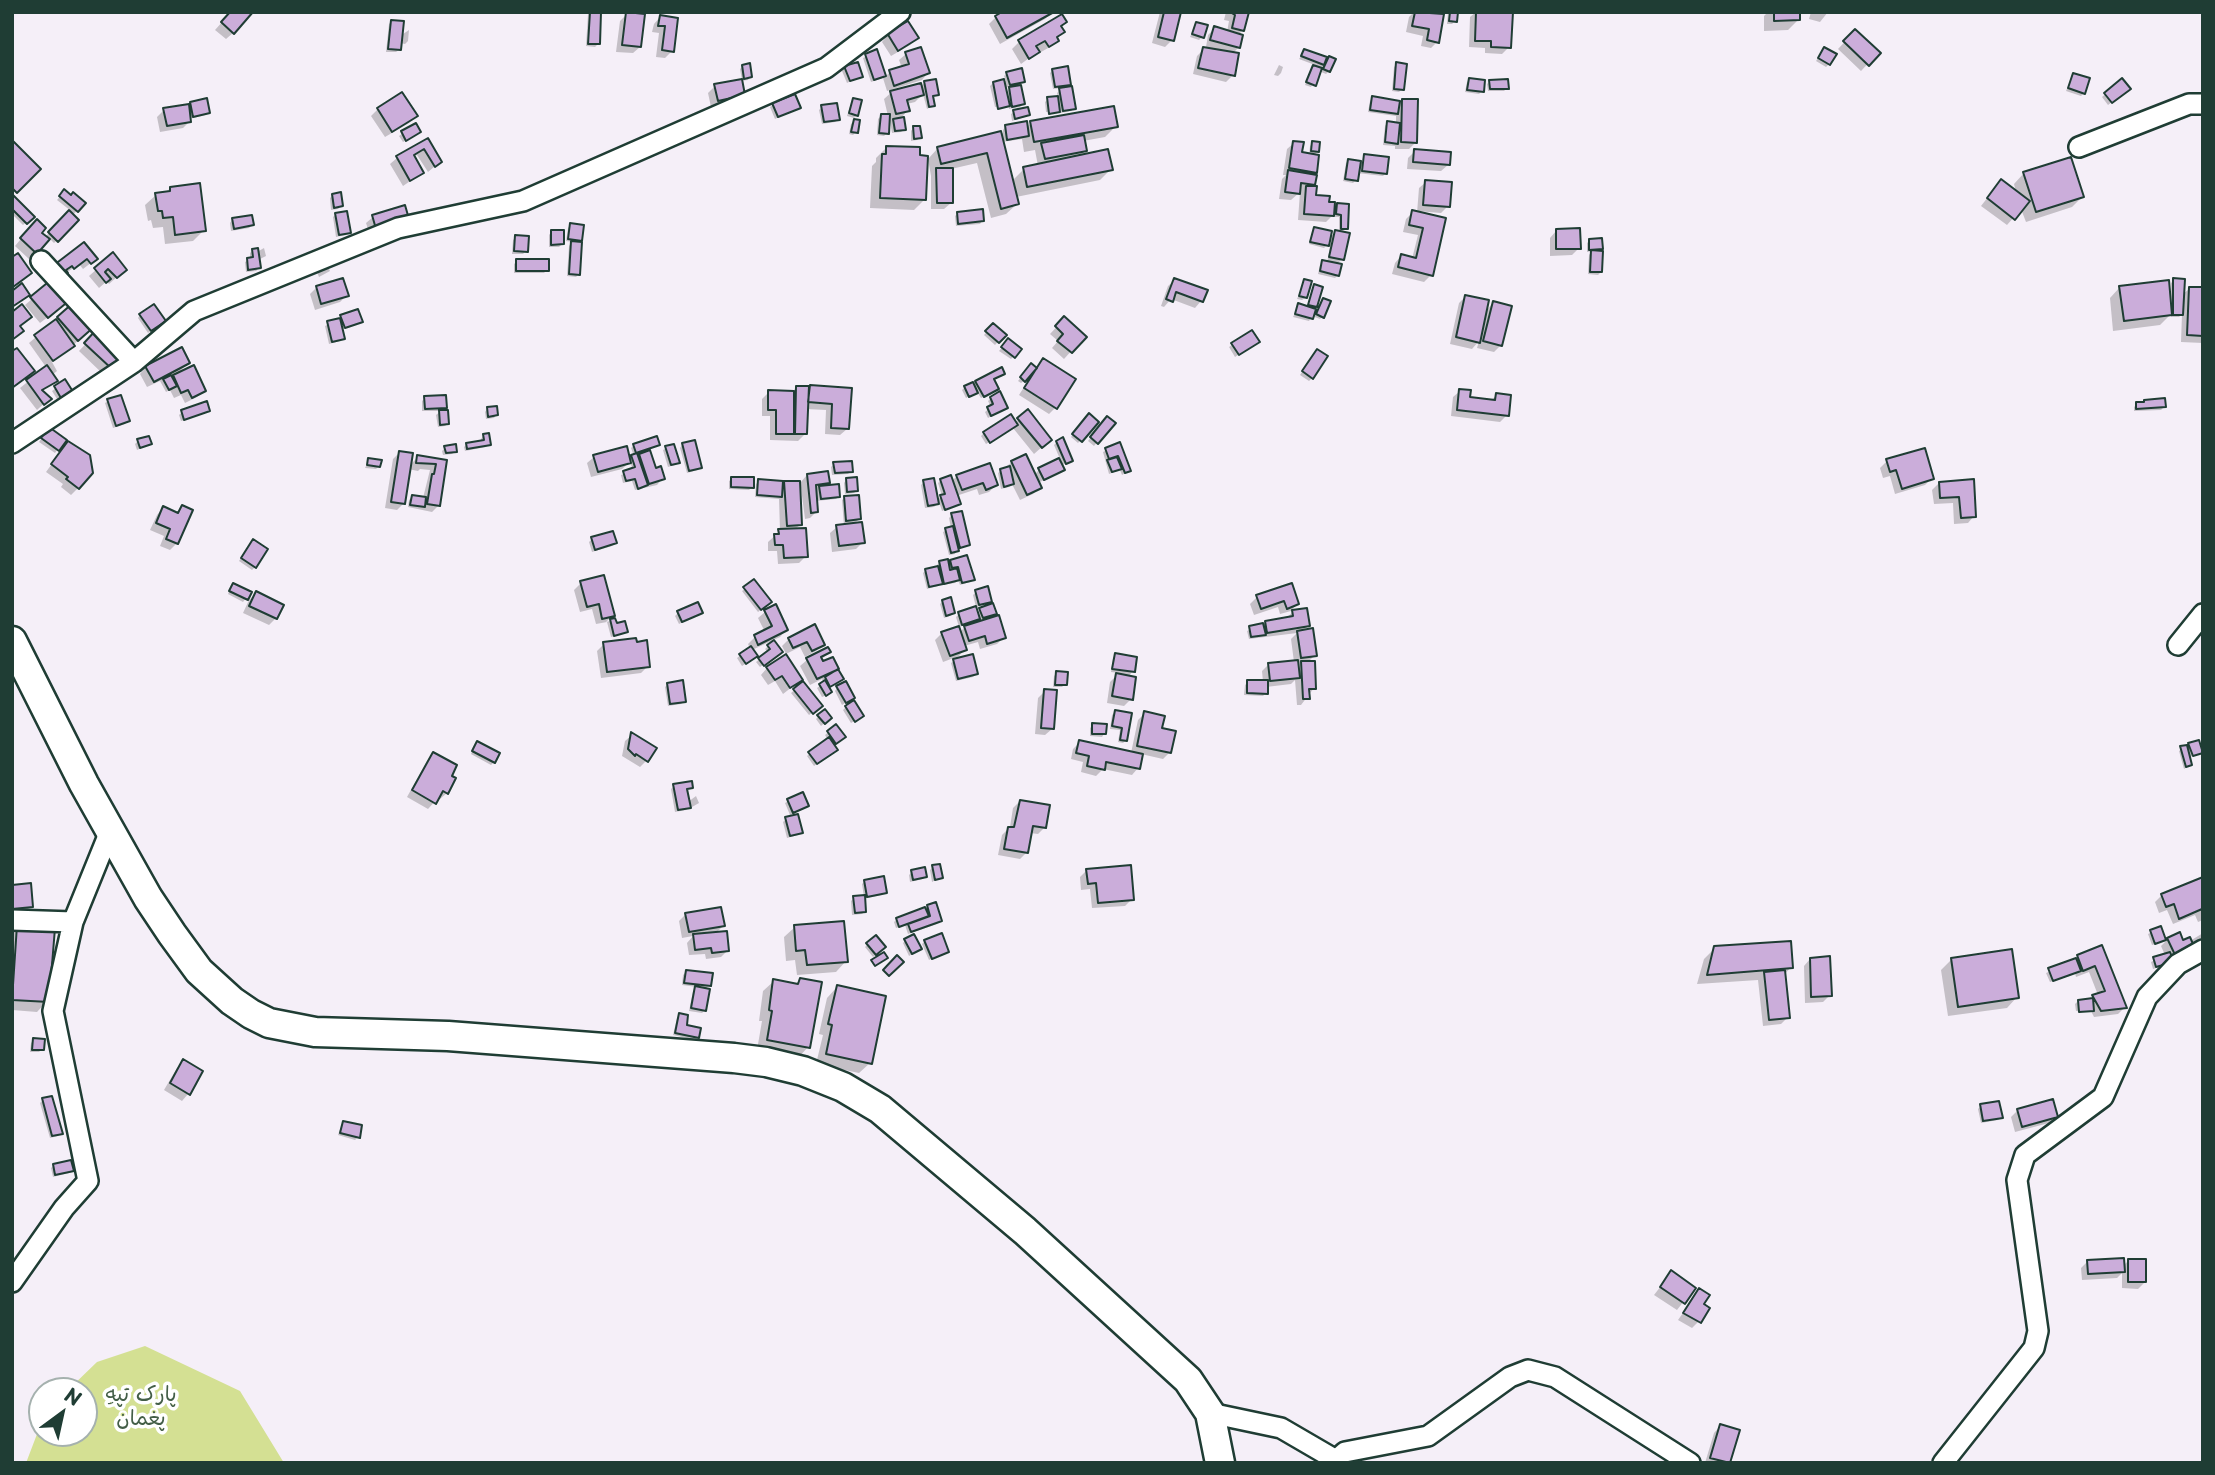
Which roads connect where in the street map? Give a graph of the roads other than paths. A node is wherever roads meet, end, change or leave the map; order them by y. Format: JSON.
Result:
{"nodes":[{"id":1,"x":900,"y":12,"type":"edge"},
{"id":2,"x":2203,"y":104,"type":"edge"},
{"id":3,"x":2079,"y":147,"type":"dead end"},
{"id":4,"x":41,"y":261,"type":"dead end"},
{"id":5,"x":134,"y":362,"type":"junction"},
{"id":6,"x":12,"y":443,"type":"edge"},
{"id":7,"x":2203,"y":614,"type":"edge"},
{"id":8,"x":12,"y":641,"type":"edge"},
{"id":9,"x":2178,"y":645,"type":"dead end"},
{"id":10,"x":110,"y":831,"type":"junction"},
{"id":11,"x":12,"y":919,"type":"edge"},
{"id":12,"x":73,"y":922,"type":"junction"},
{"id":13,"x":2203,"y":950,"type":"edge"},
{"id":14,"x":12,"y":1282,"type":"edge"},
{"id":15,"x":1210,"y":1413,"type":"junction"},
{"id":16,"x":1220,"y":1463,"type":"edge"},
{"id":17,"x":1690,"y":1463,"type":"edge"},
{"id":18,"x":1943,"y":1463,"type":"edge"}],
"edges":[{"from":1,"to":5,"type":"street"},
{"from":2,"to":3,"type":"street"},
{"from":4,"to":5,"type":"street"},
{"from":5,"to":6,"type":"street"},
{"from":7,"to":9,"type":"street"},
{"from":8,"to":10,"type":"main road"},
{"from":10,"to":12,"type":"street"},
{"from":10,"to":15,"type":"main road"},
{"from":11,"to":12,"type":"street"},
{"from":12,"to":14,"type":"street"},
{"from":13,"to":18,"type":"street"},
{"from":15,"to":16,"type":"main road"},
{"from":15,"to":17,"type":"street"}]}
